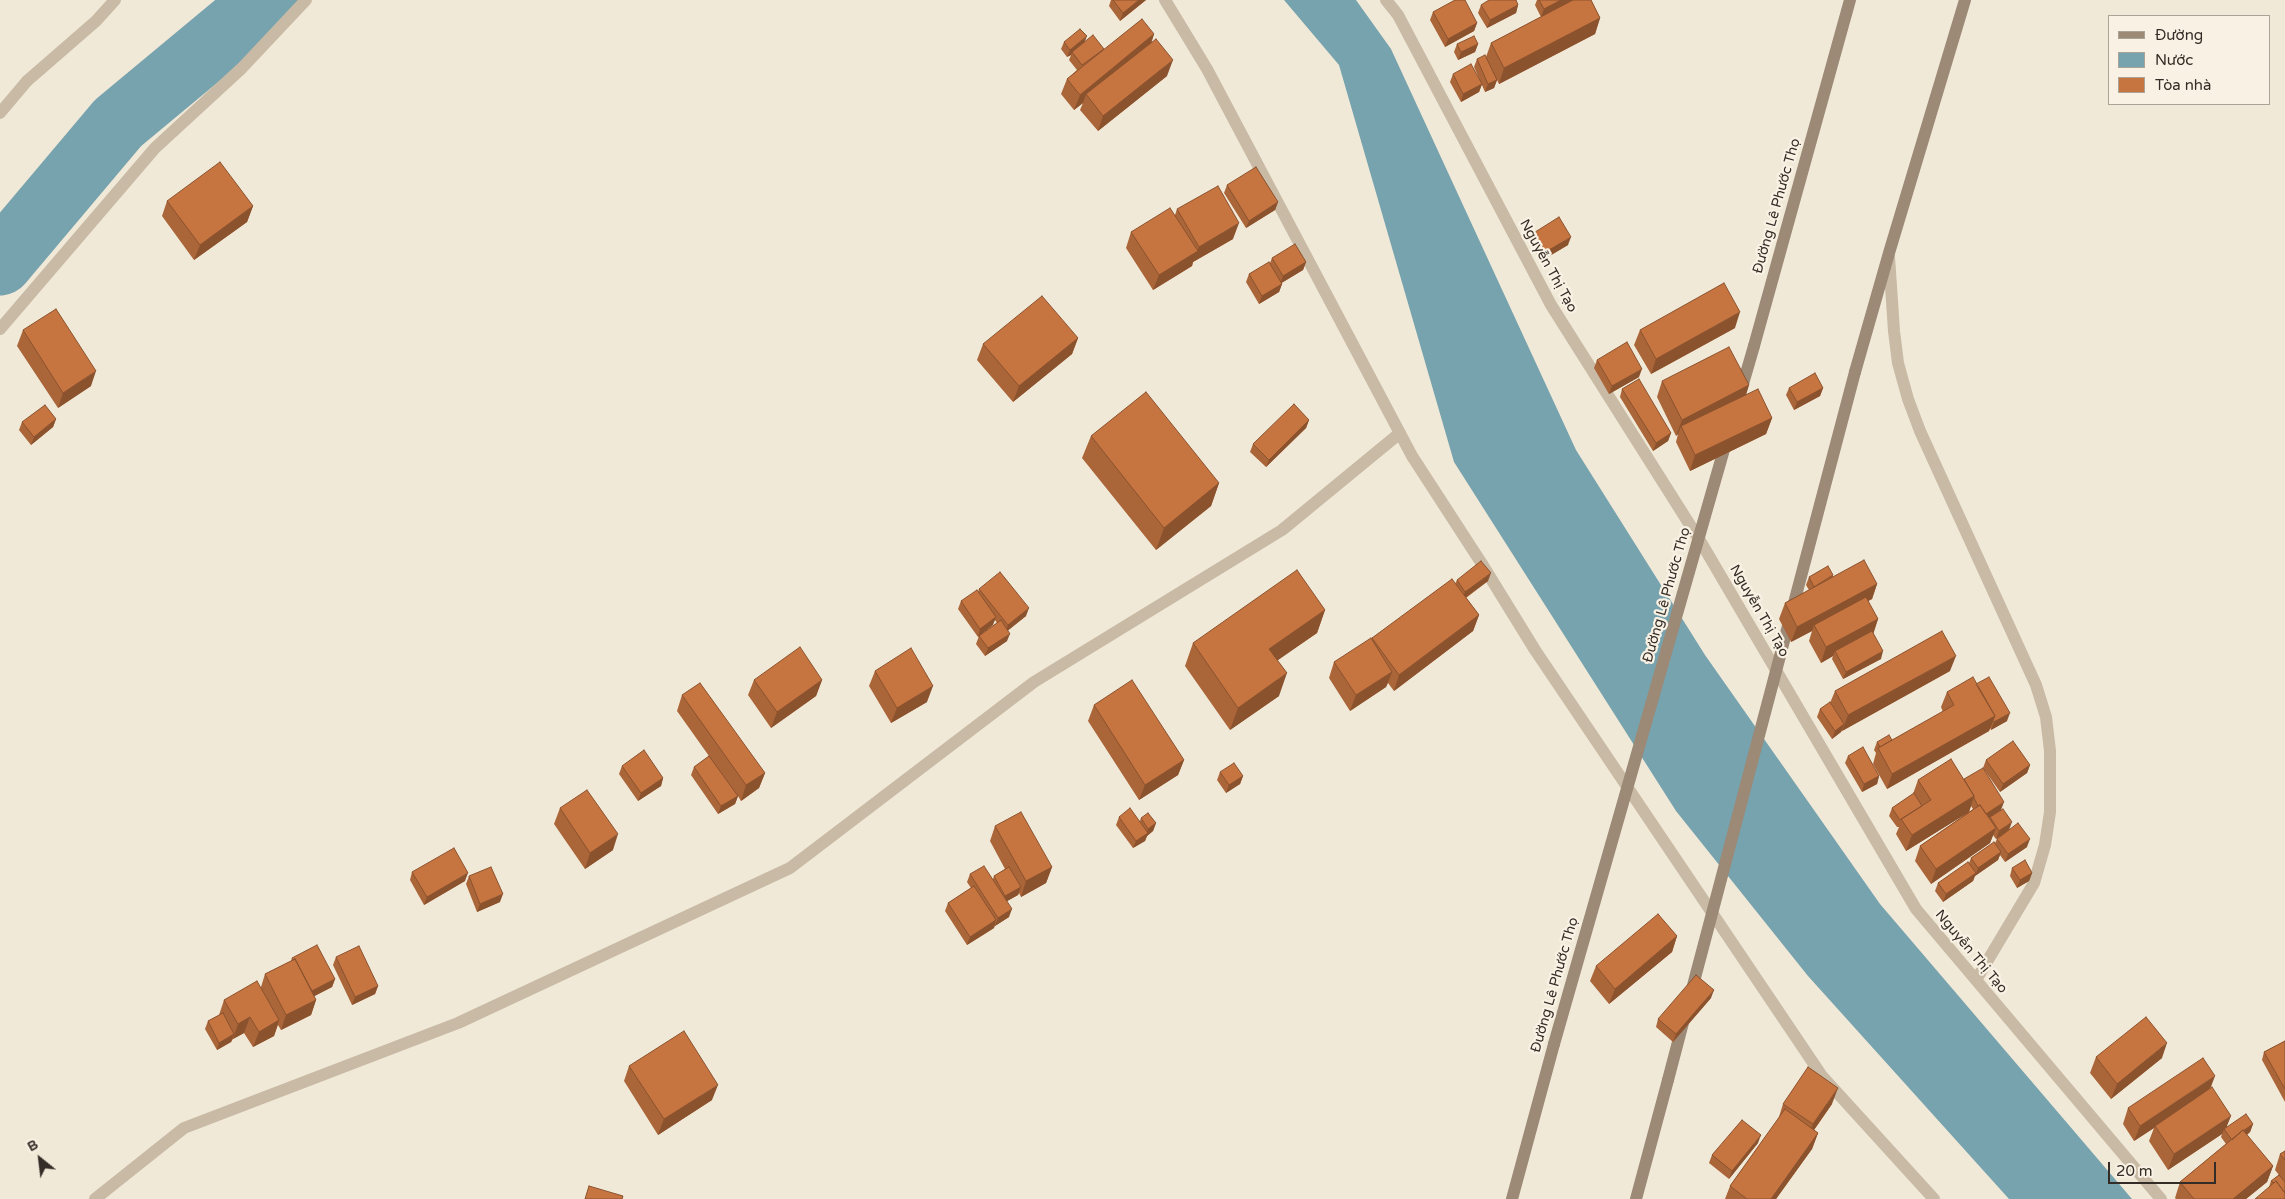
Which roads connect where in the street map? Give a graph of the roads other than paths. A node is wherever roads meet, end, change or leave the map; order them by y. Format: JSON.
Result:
{"nodes":[{"id":1,"x":115,"y":0,"type":"edge"},
{"id":2,"x":306,"y":0,"type":"edge"},
{"id":3,"x":1164,"y":0,"type":"edge"},
{"id":4,"x":1386,"y":0,"type":"edge"},
{"id":5,"x":1850,"y":0,"type":"edge"},
{"id":6,"x":1965,"y":0,"type":"edge"},
{"id":7,"x":0,"y":113,"type":"edge"},
{"id":8,"x":1889,"y":252,"type":"junction"},
{"id":9,"x":0,"y":329,"type":"edge"},
{"id":10,"x":1738,"y":403,"type":"edge"},
{"id":11,"x":1732,"y":422,"type":"edge"},
{"id":12,"x":1400,"y":432,"type":"junction"},
{"id":13,"x":1976,"y":980,"type":"junction"},
{"id":14,"x":95,"y":1199,"type":"edge"},
{"id":15,"x":1512,"y":1199,"type":"edge"},
{"id":16,"x":1636,"y":1199,"type":"edge"},
{"id":17,"x":1934,"y":1199,"type":"edge"},
{"id":18,"x":2161,"y":1199,"type":"edge"}],
"edges":[{"from":1,"to":7,"type":"street"},
{"from":2,"to":9,"type":"street"},
{"from":3,"to":12,"type":"street"},
{"from":4,"to":13,"type":"street","name":"Nguyễn Thị Tạo"},
{"from":5,"to":10,"type":"street","name":"Đường Lê Phước Thọ","bridge":true},
{"from":6,"to":8,"type":"street"},
{"from":8,"to":13,"type":"street"},
{"from":8,"to":16,"type":"street","bridge":true},
{"from":11,"to":15,"type":"street","name":"Đường Lê Phước Thọ","bridge":true},
{"from":12,"to":14,"type":"street"},
{"from":12,"to":17,"type":"street"},
{"from":13,"to":18,"type":"street","name":"Nguyễn Thị Tạo"}]}
